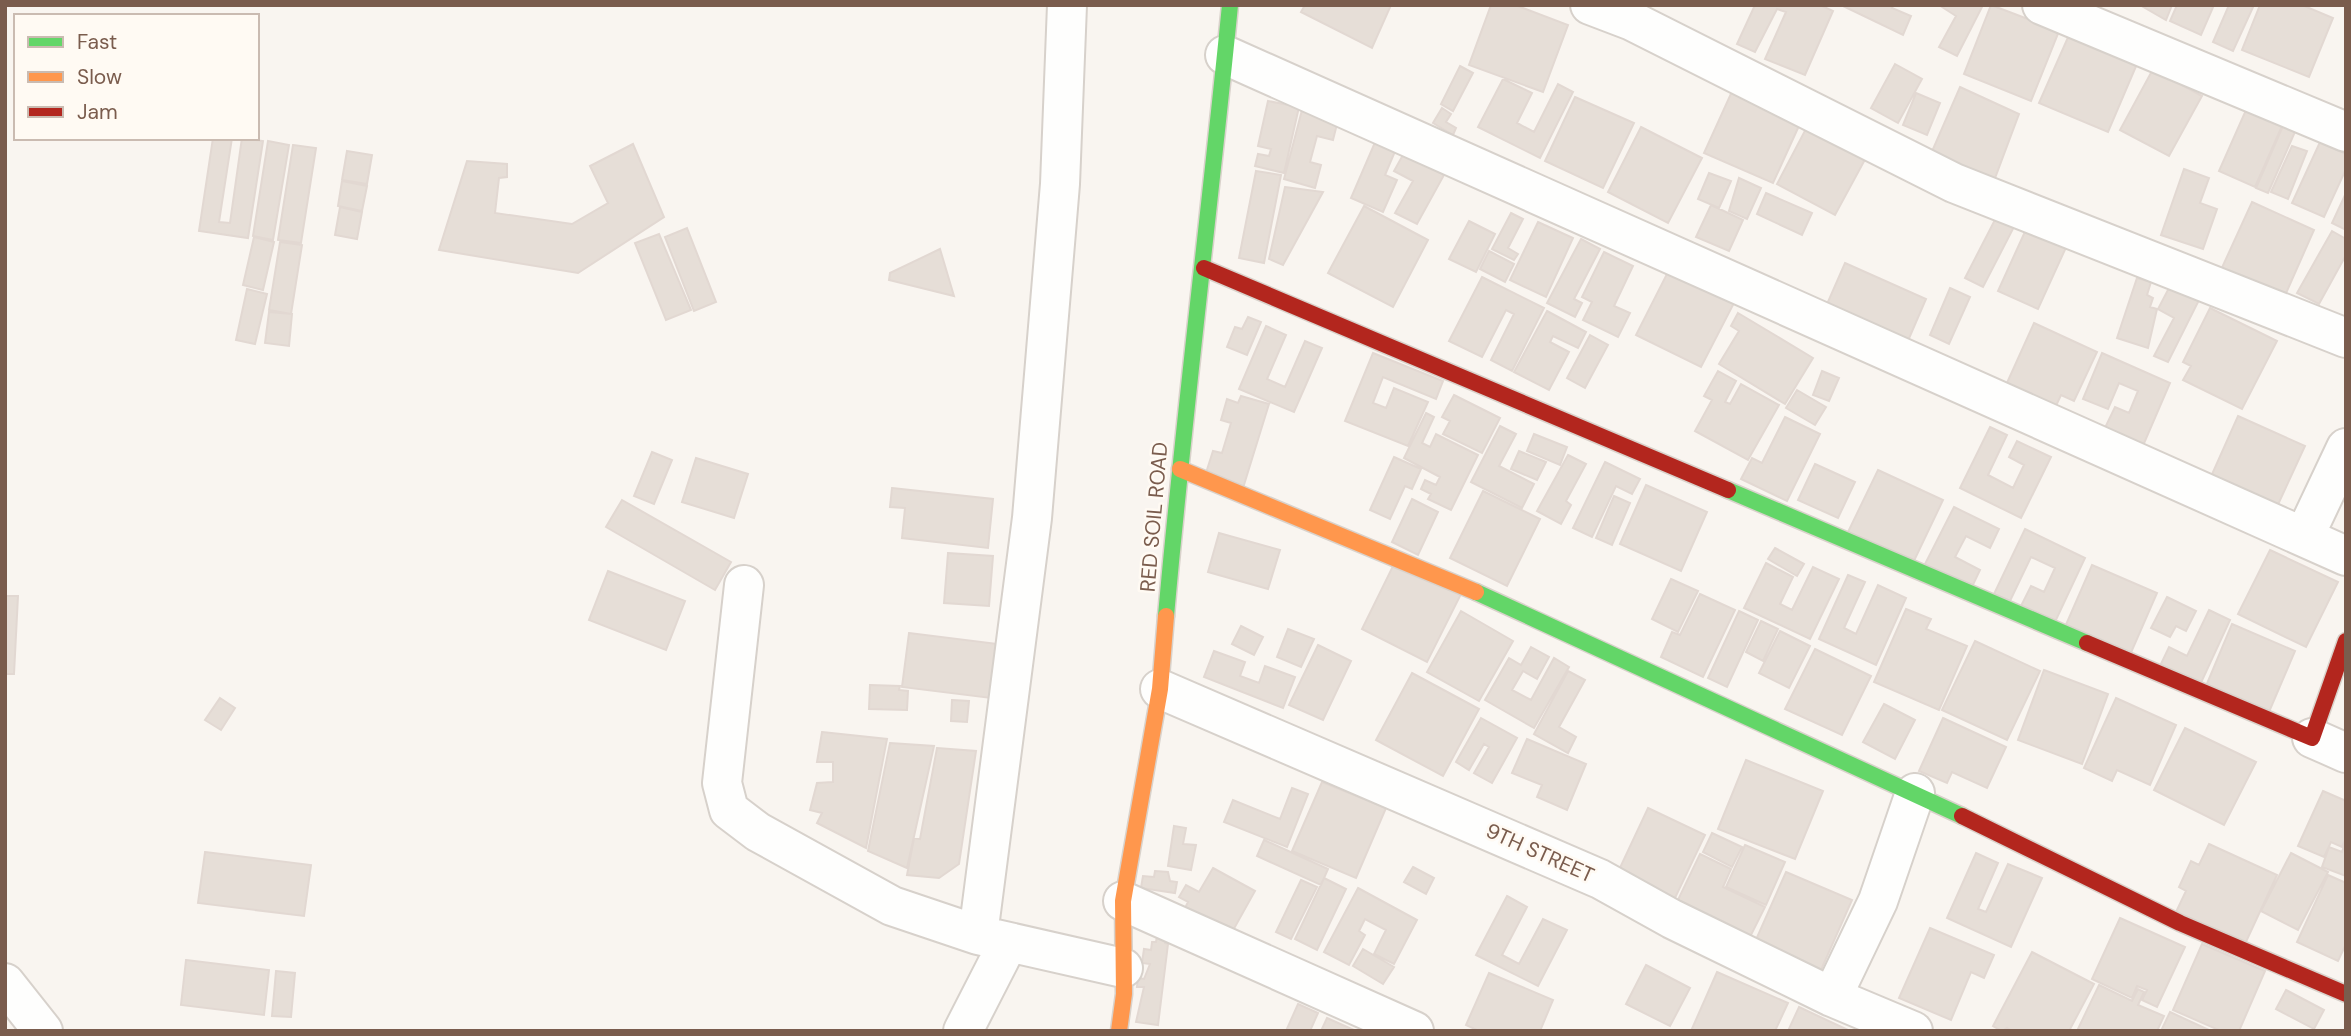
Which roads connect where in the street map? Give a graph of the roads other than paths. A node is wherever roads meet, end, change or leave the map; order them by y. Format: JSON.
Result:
{"nodes":[{"id":1,"x":1067,"y":5,"type":"edge"},
{"id":2,"x":1230,"y":5,"type":"edge"},
{"id":3,"x":1590,"y":5,"type":"edge"},
{"id":4,"x":2042,"y":5,"type":"edge"},
{"id":5,"x":1226,"y":55,"type":"junction"},
{"id":6,"x":2346,"y":132,"type":"edge"},
{"id":7,"x":1204,"y":268,"type":"junction"},
{"id":8,"x":2346,"y":338,"type":"edge"},
{"id":9,"x":2346,"y":447,"type":"edge"},
{"id":10,"x":1180,"y":468,"type":"junction"},
{"id":11,"x":2304,"y":537,"type":"junction"},
{"id":12,"x":2346,"y":556,"type":"edge"},
{"id":13,"x":744,"y":585,"type":"dead end"},
{"id":14,"x":2346,"y":641,"type":"edge"},
{"id":15,"x":1160,"y":689,"type":"junction"},
{"id":16,"x":2329,"y":746,"type":"edge"},
{"id":17,"x":1915,"y":793,"type":"junction"},
{"id":18,"x":1123,"y":901,"type":"junction"},
{"id":19,"x":993,"y":939,"type":"junction"},
{"id":20,"x":1123,"y":968,"type":"junction"},
{"id":21,"x":5,"y":983,"type":"edge"},
{"id":22,"x":2346,"y":994,"type":"edge"},
{"id":23,"x":1832,"y":997,"type":"junction"},
{"id":24,"x":43,"y":1031,"type":"edge"},
{"id":25,"x":963,"y":1031,"type":"edge"},
{"id":26,"x":1119,"y":1031,"type":"edge"},
{"id":27,"x":1414,"y":1031,"type":"edge"},
{"id":28,"x":1913,"y":1031,"type":"edge"}],
"edges":[{"from":1,"to":19,"type":"street"},
{"from":2,"to":5,"type":"street","name":"RED SOIL ROAD"},
{"from":3,"to":8,"type":"street"},
{"from":4,"to":6,"type":"street"},
{"from":5,"to":7,"type":"street","name":"RED SOIL ROAD"},
{"from":5,"to":11,"type":"street"},
{"from":7,"to":10,"type":"street","name":"RED SOIL ROAD"},
{"from":7,"to":16,"type":"street"},
{"from":9,"to":11,"type":"street"},
{"from":10,"to":15,"type":"street","name":"RED SOIL ROAD"},
{"from":10,"to":17,"type":"street"},
{"from":11,"to":12,"type":"street"},
{"from":13,"to":19,"type":"street"},
{"from":14,"to":16,"type":"street"},
{"from":15,"to":18,"type":"street","name":"RED SOIL ROAD"},
{"from":15,"to":23,"type":"street","name":"9TH STREET"},
{"from":17,"to":22,"type":"street"},
{"from":17,"to":23,"type":"street"},
{"from":18,"to":20,"type":"street","name":"RED SOIL ROAD"},
{"from":18,"to":27,"type":"street"},
{"from":19,"to":20,"type":"street"},
{"from":19,"to":25,"type":"street"},
{"from":20,"to":26,"type":"street","name":"RED SOIL ROAD"},
{"from":21,"to":24,"type":"street"},
{"from":23,"to":28,"type":"street","name":"9TH STREET"}]}
